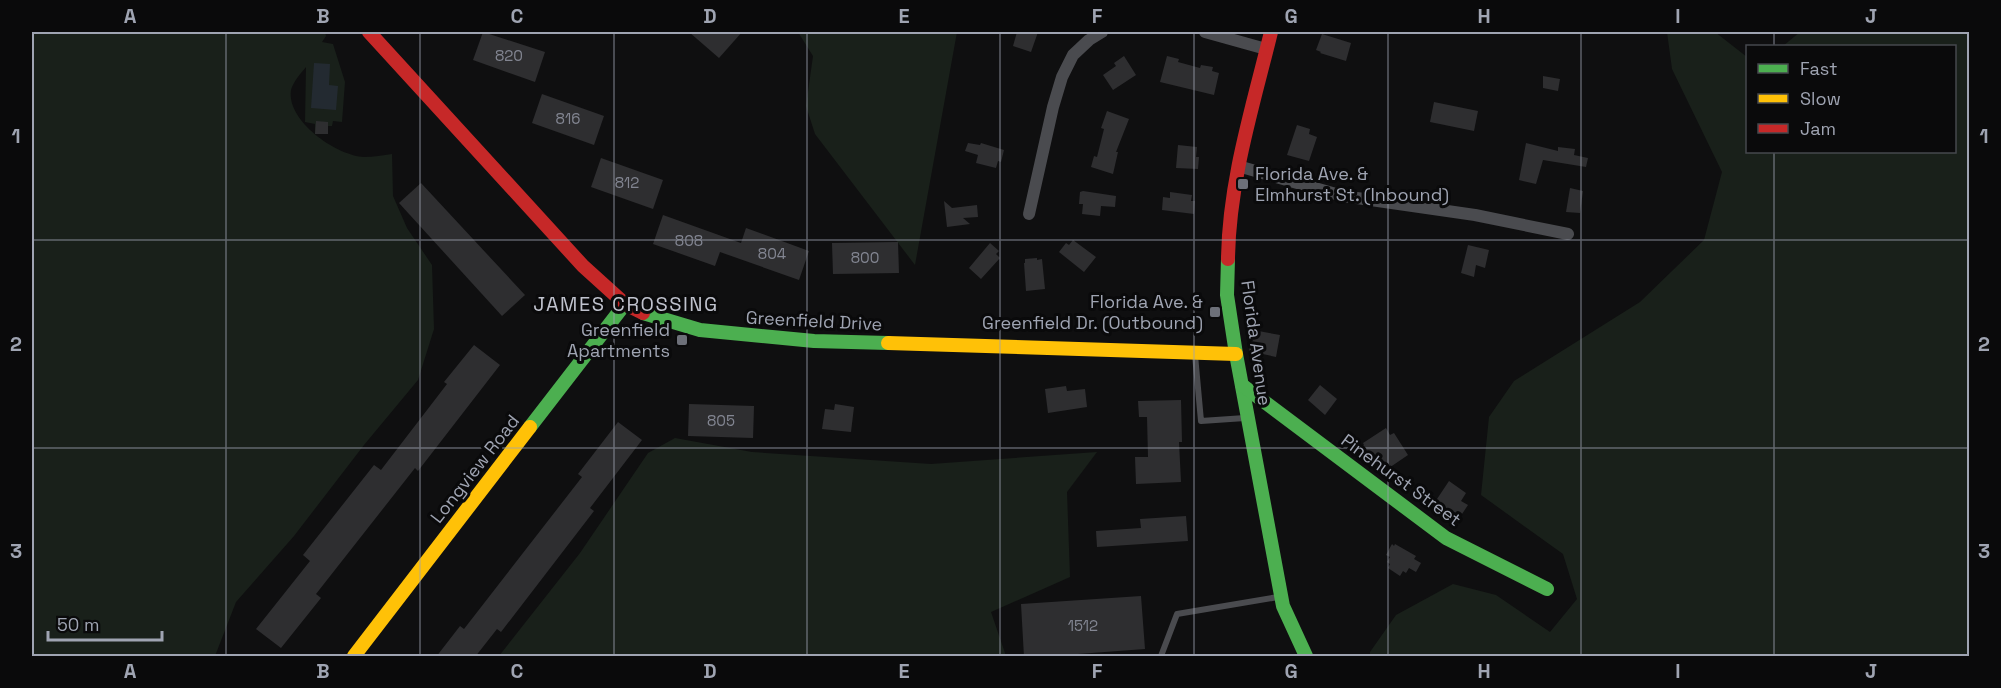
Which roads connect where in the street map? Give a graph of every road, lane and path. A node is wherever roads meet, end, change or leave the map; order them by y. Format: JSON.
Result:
{"nodes":[{"id":1,"x":369,"y":32,"type":"edge"},
{"id":2,"x":1102,"y":32,"type":"edge"},
{"id":3,"x":1205,"y":32,"type":"edge"},
{"id":4,"x":1271,"y":32,"type":"edge"},
{"id":5,"x":1266,"y":49,"type":"junction"},
{"id":6,"x":1238,"y":166,"type":"junction"},
{"id":7,"x":1029,"y":214,"type":"dead end"},
{"id":8,"x":1568,"y":234,"type":"dead end"},
{"id":9,"x":625,"y":304,"type":"junction"},
{"id":10,"x":1195,"y":353,"type":"junction"},
{"id":11,"x":1236,"y":354,"type":"junction"},
{"id":12,"x":1242,"y":385,"type":"junction"},
{"id":13,"x":1248,"y":418,"type":"junction"},
{"id":14,"x":1547,"y":589,"type":"dead end"},
{"id":15,"x":1282,"y":597,"type":"junction"},
{"id":16,"x":354,"y":657,"type":"edge"},
{"id":17,"x":1161,"y":657,"type":"edge"},
{"id":18,"x":1306,"y":657,"type":"edge"}],
"edges":[{"from":1,"to":9,"type":"street","name":"Greenfield Drive"},
{"from":2,"to":7,"type":"street"},
{"from":3,"to":5,"type":"street"},
{"from":4,"to":5,"type":"street","name":"Florida Avenue"},
{"from":5,"to":6,"type":"street","name":"Florida Avenue"},
{"from":6,"to":8,"type":"street"},
{"from":6,"to":11,"type":"street","name":"Florida Avenue"},
{"from":9,"to":10,"type":"street","name":"Greenfield Drive"},
{"from":9,"to":16,"type":"street","name":"Longview Road"},
{"from":10,"to":11,"type":"street","name":"Greenfield Drive"},
{"from":10,"to":13,"type":"lane"},
{"from":11,"to":12,"type":"street","name":"Florida Avenue"},
{"from":12,"to":13,"type":"street","name":"Florida Avenue"},
{"from":12,"to":14,"type":"street","name":"Pinehurst Street"},
{"from":13,"to":15,"type":"street","name":"Florida Avenue"},
{"from":15,"to":17,"type":"lane"},
{"from":15,"to":18,"type":"street","name":"Florida Avenue"}]}
